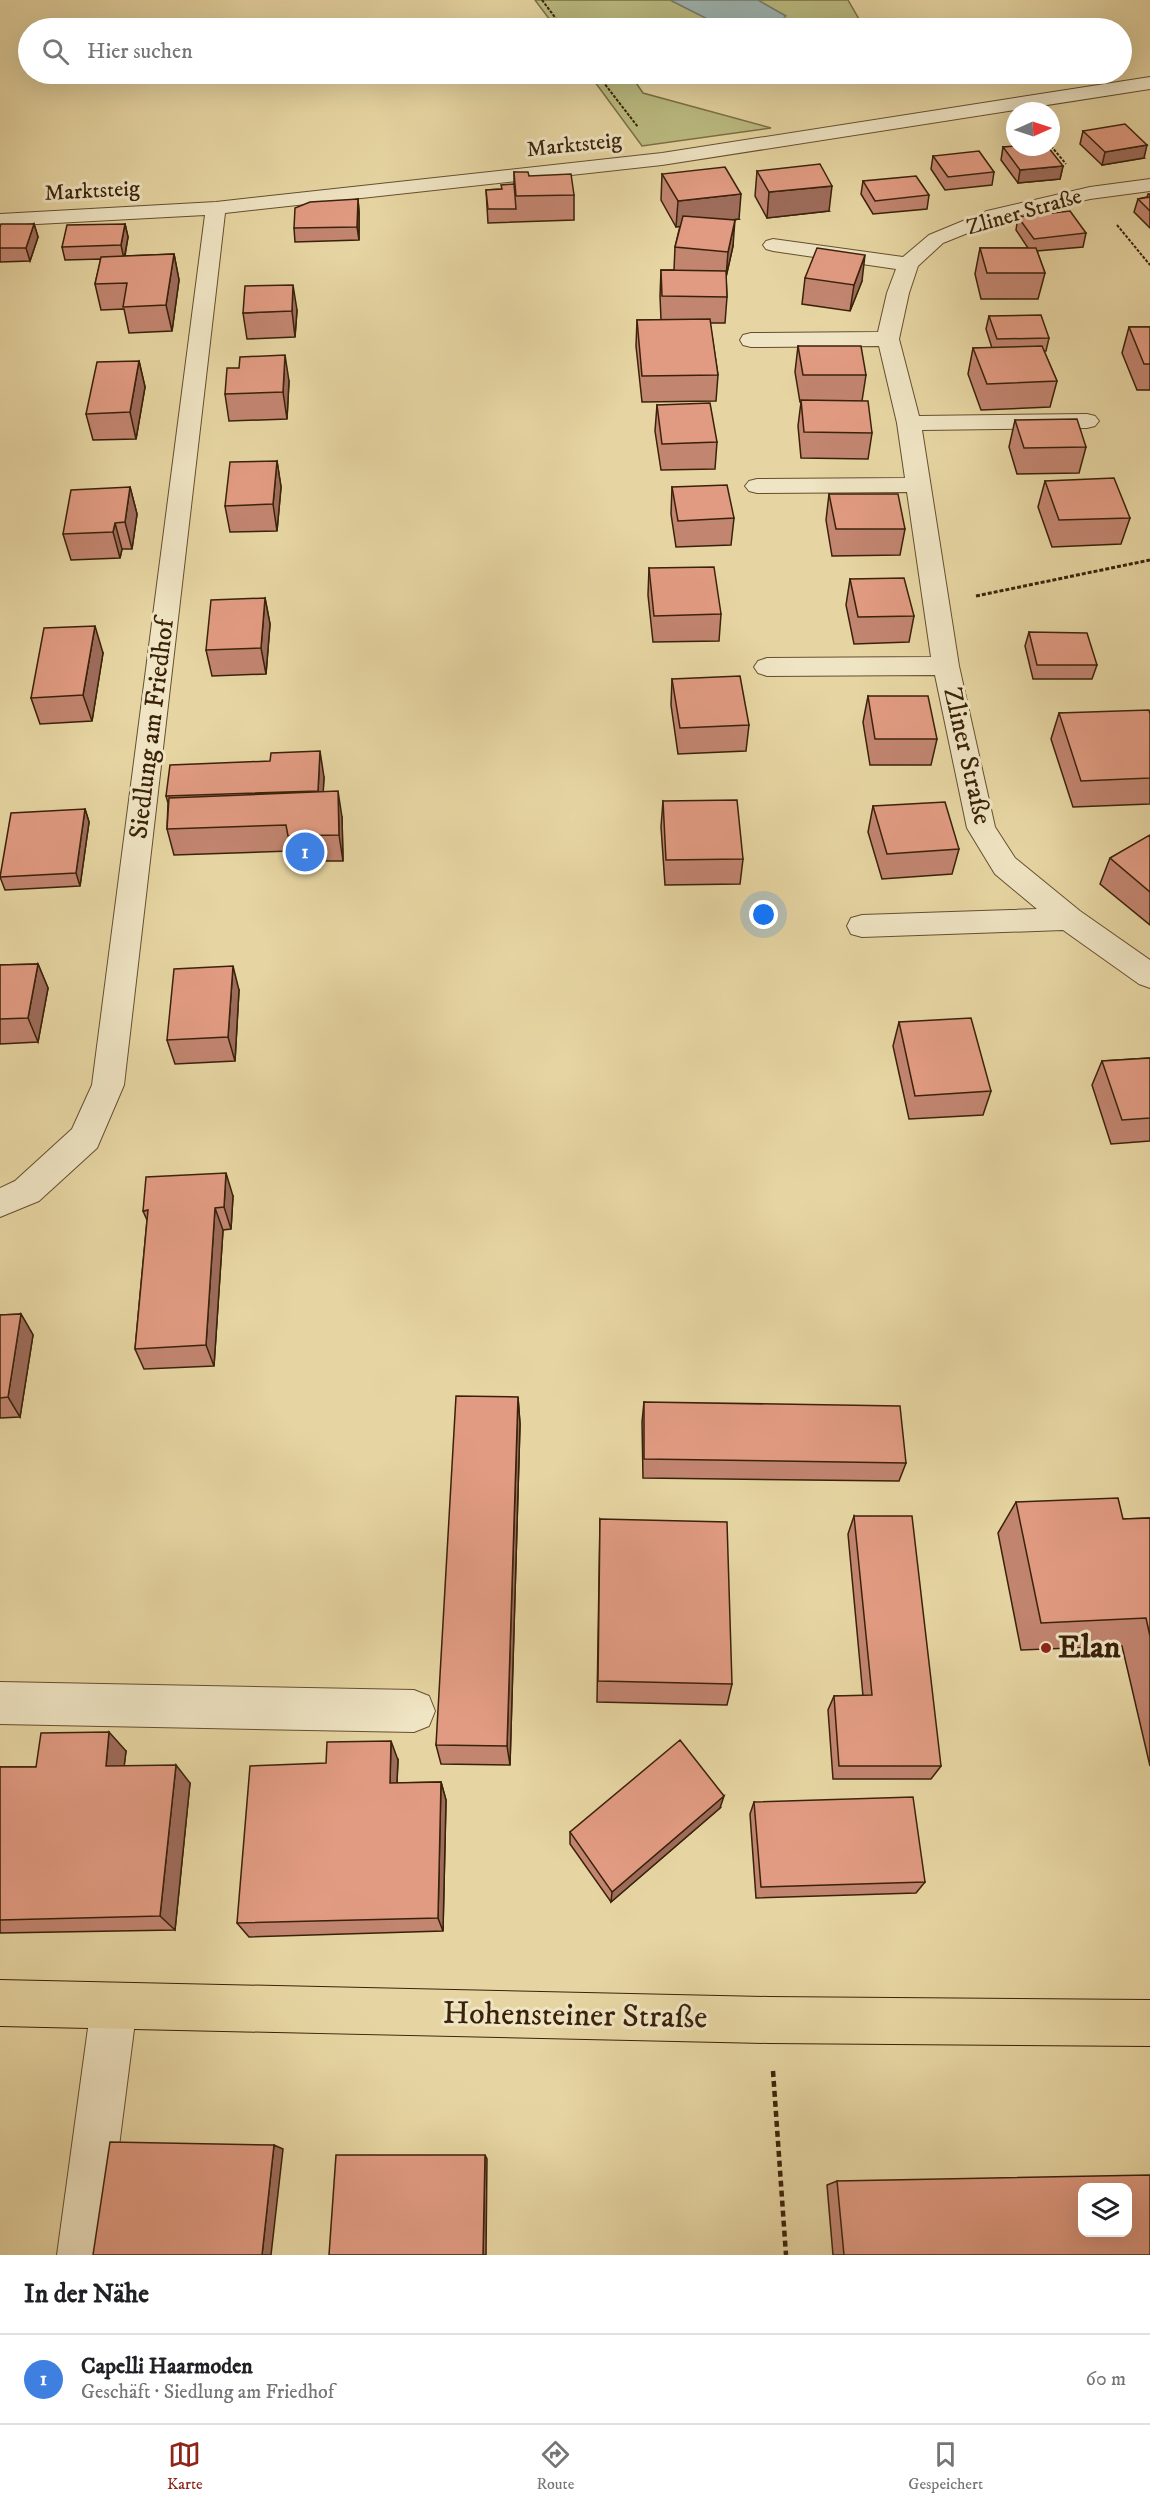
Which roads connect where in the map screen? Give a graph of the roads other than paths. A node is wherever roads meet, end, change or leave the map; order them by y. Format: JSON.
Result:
{"nodes":[{"id":1,"x":1150,"y":83,"type":"edge"},
{"id":2,"x":1150,"y":185,"type":"edge"},
{"id":3,"x":216,"y":208,"type":"junction"},
{"id":4,"x":0,"y":220,"type":"edge"},
{"id":5,"x":772,"y":245,"type":"dead end"},
{"id":6,"x":908,"y":264,"type":"junction"},
{"id":7,"x":888,"y":339,"type":"junction"},
{"id":8,"x":751,"y":340,"type":"dead end"},
{"id":9,"x":1087,"y":421,"type":"dead end"},
{"id":10,"x":909,"y":423,"type":"junction"},
{"id":11,"x":918,"y":484,"type":"junction"},
{"id":12,"x":757,"y":486,"type":"dead end"},
{"id":13,"x":946,"y":666,"type":"junction"},
{"id":14,"x":767,"y":667,"type":"dead end"},
{"id":15,"x":1069,"y":920,"type":"junction"},
{"id":16,"x":862,"y":926,"type":"dead end"},
{"id":17,"x":1150,"y":976,"type":"edge"},
{"id":18,"x":0,"y":1203,"type":"edge"},
{"id":19,"x":0,"y":1703,"type":"edge"},
{"id":20,"x":414,"y":1711,"type":"dead end"},
{"id":21,"x":0,"y":2003,"type":"edge"},
{"id":22,"x":114,"y":2006,"type":"junction"},
{"id":23,"x":1150,"y":2023,"type":"edge"},
{"id":24,"x":81,"y":2255,"type":"edge"}],
"edges":[{"from":1,"to":3,"type":"street","name":"Marktsteig"},
{"from":2,"to":6,"type":"street","name":"Zliner Straße"},
{"from":3,"to":4,"type":"street","name":"Marktsteig"},
{"from":3,"to":18,"type":"street","name":"Siedlung am Friedhof"},
{"from":5,"to":6,"type":"street"},
{"from":6,"to":7,"type":"street","name":"Zliner Straße"},
{"from":7,"to":8,"type":"street"},
{"from":7,"to":10,"type":"street","name":"Zliner Straße"},
{"from":9,"to":10,"type":"street"},
{"from":10,"to":11,"type":"street","name":"Zliner Straße"},
{"from":11,"to":12,"type":"street"},
{"from":11,"to":13,"type":"street","name":"Zliner Straße"},
{"from":13,"to":14,"type":"street","name":"Zliner Straße"},
{"from":13,"to":15,"type":"street","name":"Zliner Straße"},
{"from":15,"to":16,"type":"street"},
{"from":15,"to":17,"type":"street","name":"Zliner Straße"},
{"from":19,"to":20,"type":"street"},
{"from":21,"to":22,"type":"main road","name":"Hohensteiner Straße"},
{"from":22,"to":23,"type":"main road","name":"Hohensteiner Straße"},
{"from":22,"to":24,"type":"street"}]}
